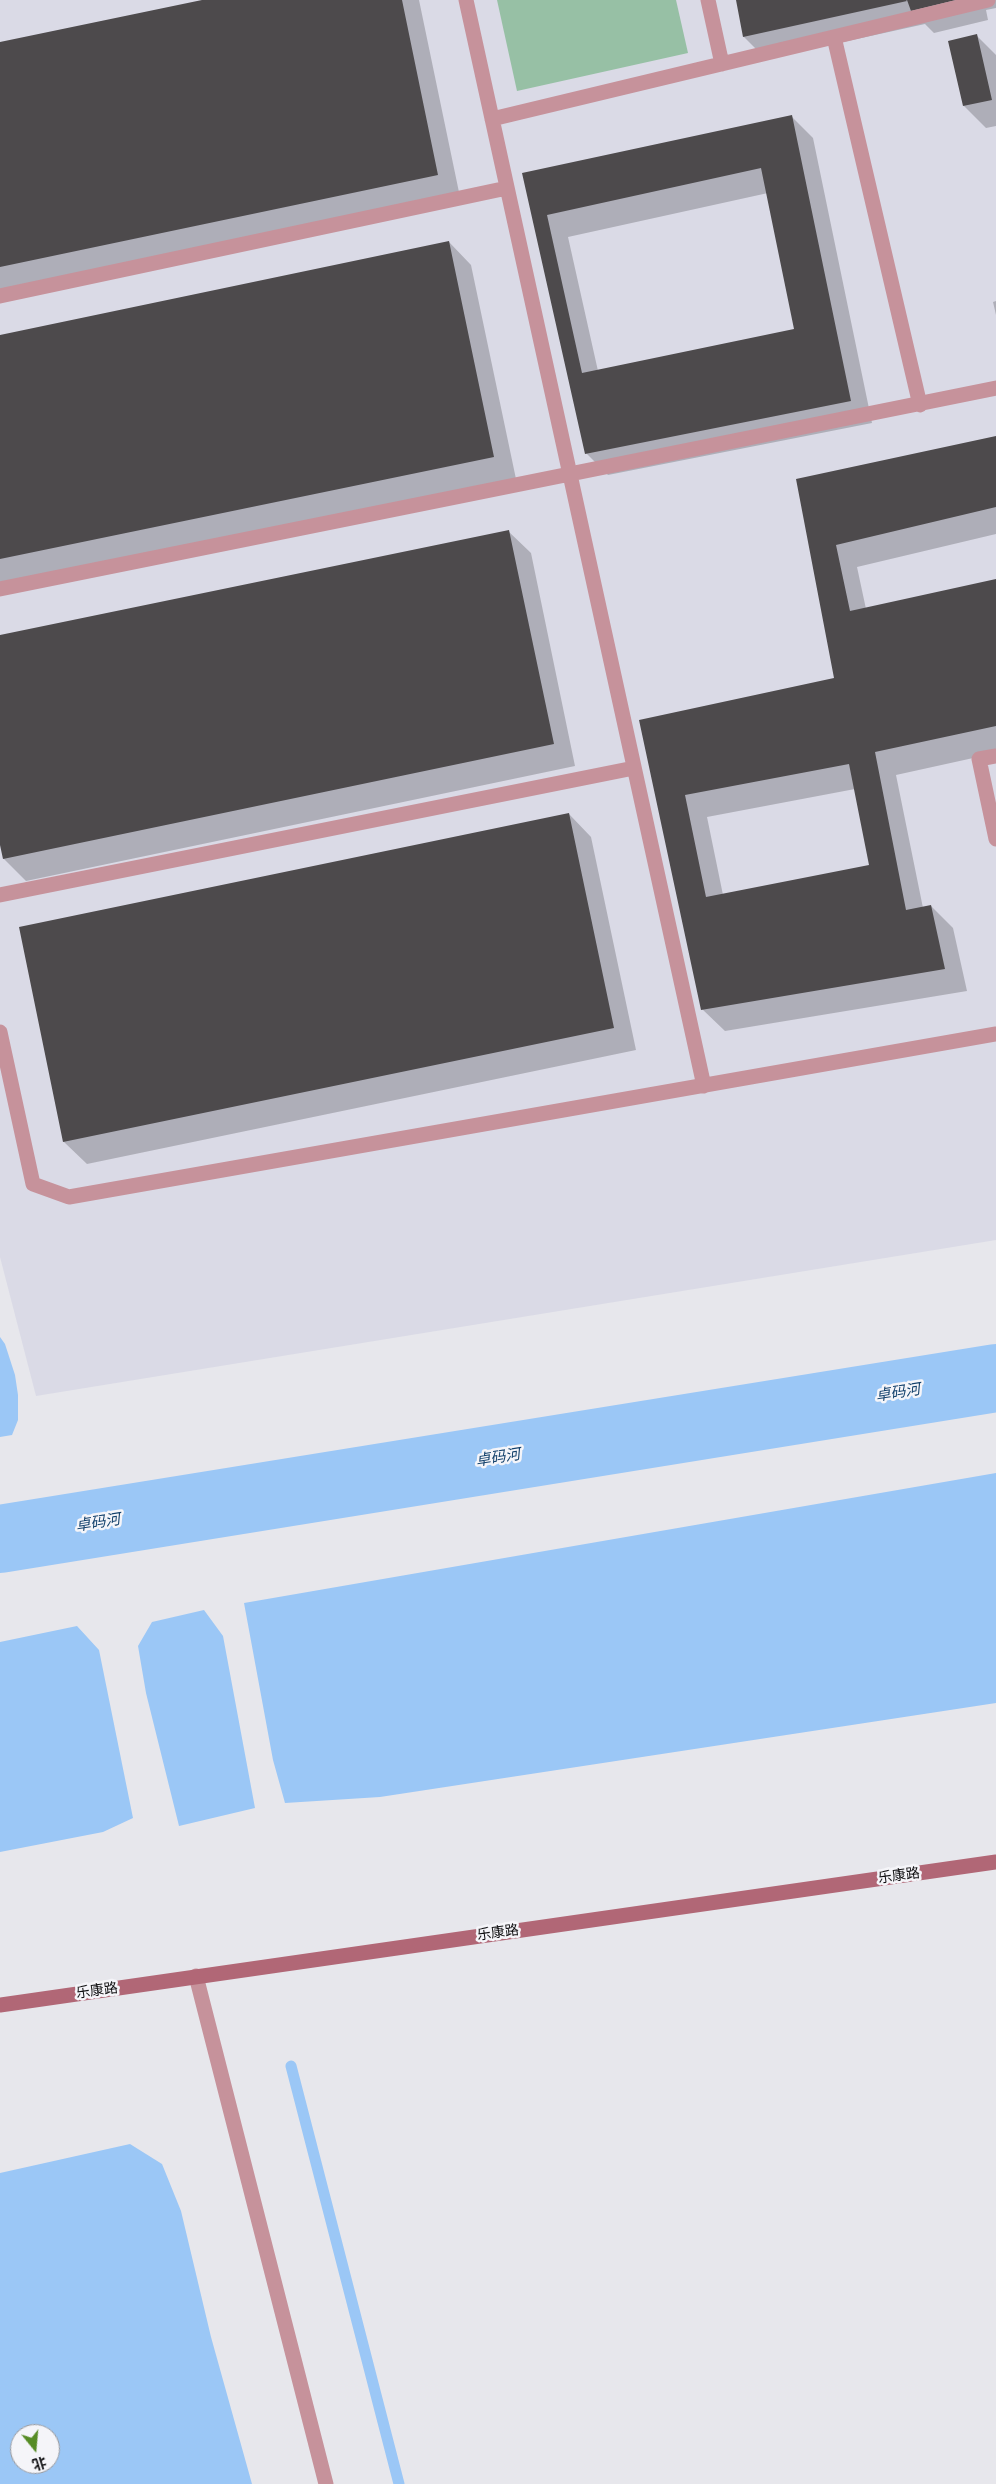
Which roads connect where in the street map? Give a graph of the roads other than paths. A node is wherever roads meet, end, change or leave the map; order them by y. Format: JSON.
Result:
{"nodes":[{"id":1,"x":466,"y":0,"type":"edge"},
{"id":2,"x":708,"y":0,"type":"edge"},
{"id":3,"x":988,"y":0,"type":"edge"},
{"id":4,"x":834,"y":37,"type":"junction"},
{"id":5,"x":722,"y":64,"type":"junction"},
{"id":6,"x":492,"y":119,"type":"junction"},
{"id":7,"x":507,"y":188,"type":"junction"},
{"id":8,"x":0,"y":296,"type":"edge"},
{"id":9,"x":996,"y":388,"type":"edge"},
{"id":10,"x":920,"y":405,"type":"junction"},
{"id":11,"x":570,"y":475,"type":"junction"},
{"id":12,"x":0,"y":589,"type":"edge"},
{"id":13,"x":996,"y":756,"type":"edge"},
{"id":14,"x":634,"y":768,"type":"junction"},
{"id":15,"x":996,"y":839,"type":"edge"},
{"id":16,"x":0,"y":895,"type":"edge"},
{"id":17,"x":0,"y":1032,"type":"edge"},
{"id":18,"x":996,"y":1034,"type":"edge"},
{"id":19,"x":704,"y":1086,"type":"junction"},
{"id":20,"x":996,"y":1862,"type":"edge"},
{"id":21,"x":196,"y":1976,"type":"junction"},
{"id":22,"x":0,"y":2006,"type":"edge"},
{"id":23,"x":326,"y":2484,"type":"edge"}],
"edges":[{"from":1,"to":6,"type":"street"},
{"from":2,"to":5,"type":"street"},
{"from":3,"to":4,"type":"street"},
{"from":4,"to":5,"type":"street"},
{"from":4,"to":10,"type":"street"},
{"from":5,"to":6,"type":"street"},
{"from":6,"to":7,"type":"street"},
{"from":7,"to":8,"type":"street"},
{"from":7,"to":11,"type":"street"},
{"from":9,"to":10,"type":"street"},
{"from":10,"to":11,"type":"street"},
{"from":11,"to":12,"type":"street"},
{"from":11,"to":14,"type":"street"},
{"from":13,"to":15,"type":"street"},
{"from":14,"to":16,"type":"street"},
{"from":14,"to":19,"type":"street"},
{"from":17,"to":19,"type":"street"},
{"from":18,"to":19,"type":"street"},
{"from":20,"to":21,"type":"street","name":"乐康路"},
{"from":21,"to":22,"type":"street","name":"乐康路"},
{"from":21,"to":23,"type":"street"}]}
